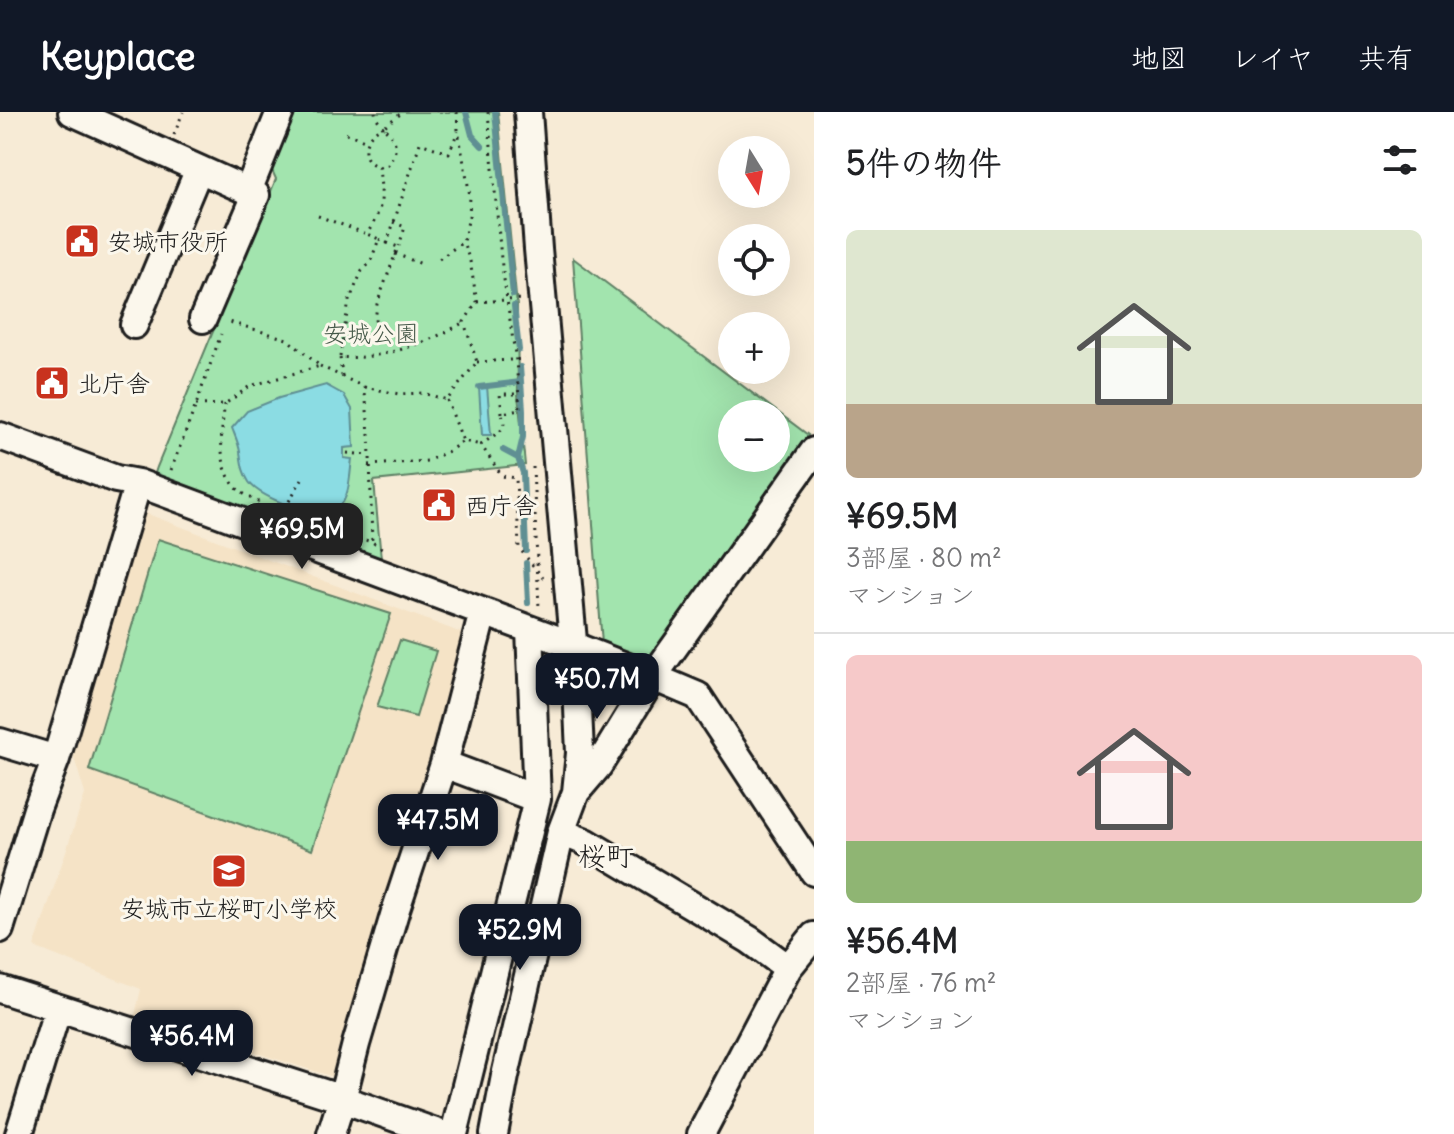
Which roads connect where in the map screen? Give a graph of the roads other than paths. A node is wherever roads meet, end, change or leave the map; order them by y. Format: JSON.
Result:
{"nodes":[{"id":1,"x":72,"y":112,"type":"edge"},
{"id":2,"x":280,"y":112,"type":"edge"},
{"id":3,"x":528,"y":112,"type":"edge"},
{"id":4,"x":199,"y":169,"type":"junction"},
{"id":5,"x":256,"y":195,"type":"junction"},
{"id":6,"x":134,"y":325,"type":"dead end"},
{"id":7,"x":216,"y":325,"type":"road end"},
{"id":8,"x":0,"y":436,"type":"edge"},
{"id":9,"x":814,"y":451,"type":"edge"},
{"id":10,"x":150,"y":488,"type":"junction"},
{"id":11,"x":483,"y":612,"type":"junction"},
{"id":12,"x":530,"y":630,"type":"junction"},
{"id":13,"x":574,"y":646,"type":"junction"},
{"id":14,"x":653,"y":677,"type":"junction"},
{"id":15,"x":0,"y":742,"type":"edge"},
{"id":16,"x":56,"y":759,"type":"junction"},
{"id":17,"x":444,"y":764,"type":"junction"},
{"id":18,"x":576,"y":792,"type":"junction"},
{"id":19,"x":537,"y":799,"type":"junction"},
{"id":20,"x":561,"y":832,"type":"junction"},
{"id":21,"x":814,"y":872,"type":"edge"},
{"id":22,"x":0,"y":929,"type":"edge"},
{"id":23,"x":814,"y":936,"type":"edge"},
{"id":24,"x":788,"y":968,"type":"junction"},
{"id":25,"x":0,"y":989,"type":"edge"},
{"id":26,"x":58,"y":1008,"type":"junction"},
{"id":27,"x":342,"y":1099,"type":"junction"},
{"id":28,"x":19,"y":1134,"type":"edge"},
{"id":29,"x":331,"y":1134,"type":"edge"},
{"id":30,"x":441,"y":1134,"type":"edge"},
{"id":31,"x":454,"y":1134,"type":"edge"},
{"id":32,"x":494,"y":1134,"type":"edge"},
{"id":33,"x":701,"y":1134,"type":"edge"}],
"edges":[{"from":1,"to":4,"type":"street"},
{"from":2,"to":5,"type":"street"},
{"from":3,"to":13,"type":"street"},
{"from":4,"to":5,"type":"street"},
{"from":4,"to":6,"type":"street"},
{"from":5,"to":7,"type":"street"},
{"from":8,"to":10,"type":"street"},
{"from":9,"to":14,"type":"street"},
{"from":10,"to":11,"type":"street"},
{"from":10,"to":16,"type":"street"},
{"from":11,"to":12,"type":"street"},
{"from":11,"to":17,"type":"street"},
{"from":12,"to":13,"type":"street"},
{"from":12,"to":19,"type":"street"},
{"from":13,"to":14,"type":"street"},
{"from":13,"to":18,"type":"street"},
{"from":14,"to":18,"type":"street"},
{"from":14,"to":21,"type":"street"},
{"from":15,"to":16,"type":"street"},
{"from":16,"to":22,"type":"street"},
{"from":17,"to":19,"type":"street"},
{"from":17,"to":27,"type":"street"},
{"from":18,"to":20,"type":"street"},
{"from":19,"to":31,"type":"street"},
{"from":20,"to":24,"type":"street"},
{"from":20,"to":32,"type":"street"},
{"from":23,"to":24,"type":"street"},
{"from":24,"to":33,"type":"street"},
{"from":25,"to":26,"type":"street"},
{"from":26,"to":27,"type":"street"},
{"from":26,"to":28,"type":"street"},
{"from":27,"to":29,"type":"street"},
{"from":27,"to":30,"type":"street"}]}
